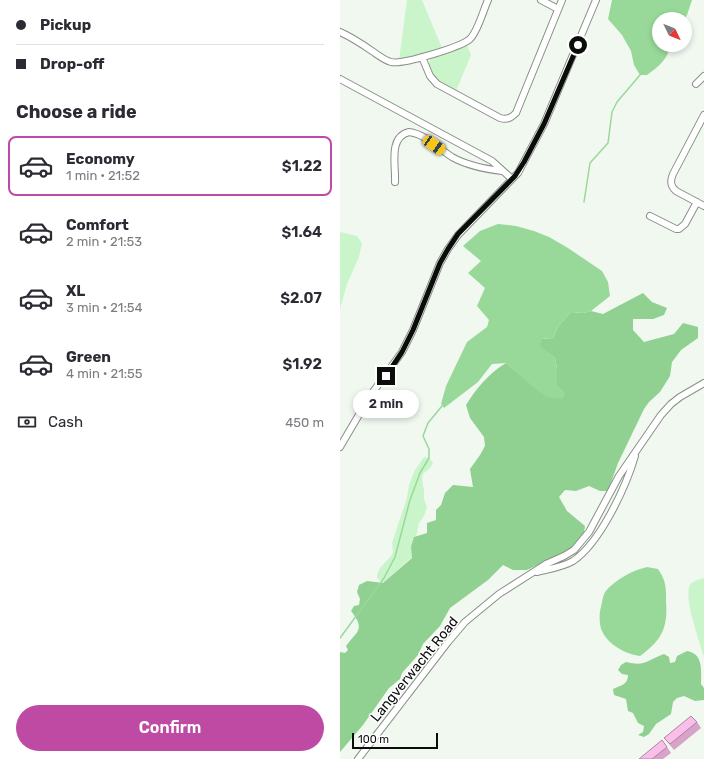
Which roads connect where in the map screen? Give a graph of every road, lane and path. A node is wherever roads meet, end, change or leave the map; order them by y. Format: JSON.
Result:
{"nodes":[{"id":1,"x":488,"y":0,"type":"edge"},
{"id":2,"x":541,"y":0,"type":"edge"},
{"id":3,"x":562,"y":0,"type":"edge"},
{"id":4,"x":596,"y":0,"type":"edge"},
{"id":5,"x":558,"y":9,"type":"junction"},
{"id":6,"x":340,"y":32,"type":"edge"},
{"id":7,"x":422,"y":57,"type":"junction"},
{"id":8,"x":704,"y":76,"type":"edge"},
{"id":9,"x":340,"y":79,"type":"edge"},
{"id":10,"x":696,"y":84,"type":"dead end"},
{"id":11,"x":704,"y":115,"type":"edge"},
{"id":12,"x":502,"y":171,"type":"junction"},
{"id":13,"x":512,"y":179,"type":"junction"},
{"id":14,"x":395,"y":182,"type":"dead end"},
{"id":15,"x":697,"y":202,"type":"junction"},
{"id":16,"x":704,"y":206,"type":"edge"},
{"id":17,"x":650,"y":216,"type":"dead end"},
{"id":18,"x":704,"y":383,"type":"edge"},
{"id":19,"x":340,"y":447,"type":"edge"},
{"id":20,"x":635,"y":454,"type":"junction"},
{"id":21,"x":534,"y":573,"type":"junction"},
{"id":22,"x":358,"y":759,"type":"edge"}],
"edges":[{"from":1,"to":7,"type":"street"},
{"from":2,"to":5,"type":"street"},
{"from":3,"to":5,"type":"street"},
{"from":4,"to":13,"type":"street"},
{"from":5,"to":7,"type":"street"},
{"from":6,"to":7,"type":"street"},
{"from":8,"to":10,"type":"street"},
{"from":9,"to":12,"type":"street"},
{"from":11,"to":15,"type":"street"},
{"from":12,"to":13,"type":"street"},
{"from":12,"to":14,"type":"street"},
{"from":13,"to":19,"type":"street"},
{"from":15,"to":16,"type":"street"},
{"from":15,"to":17,"type":"street"},
{"from":18,"to":20,"type":"street","name":"Langverwacht Road"},
{"from":20,"to":21,"type":"street","name":"Langverwacht Road"},
{"from":20,"to":21,"type":"street","name":"Langverwacht Road"},
{"from":21,"to":22,"type":"street","name":"Langverwacht Road"}]}
